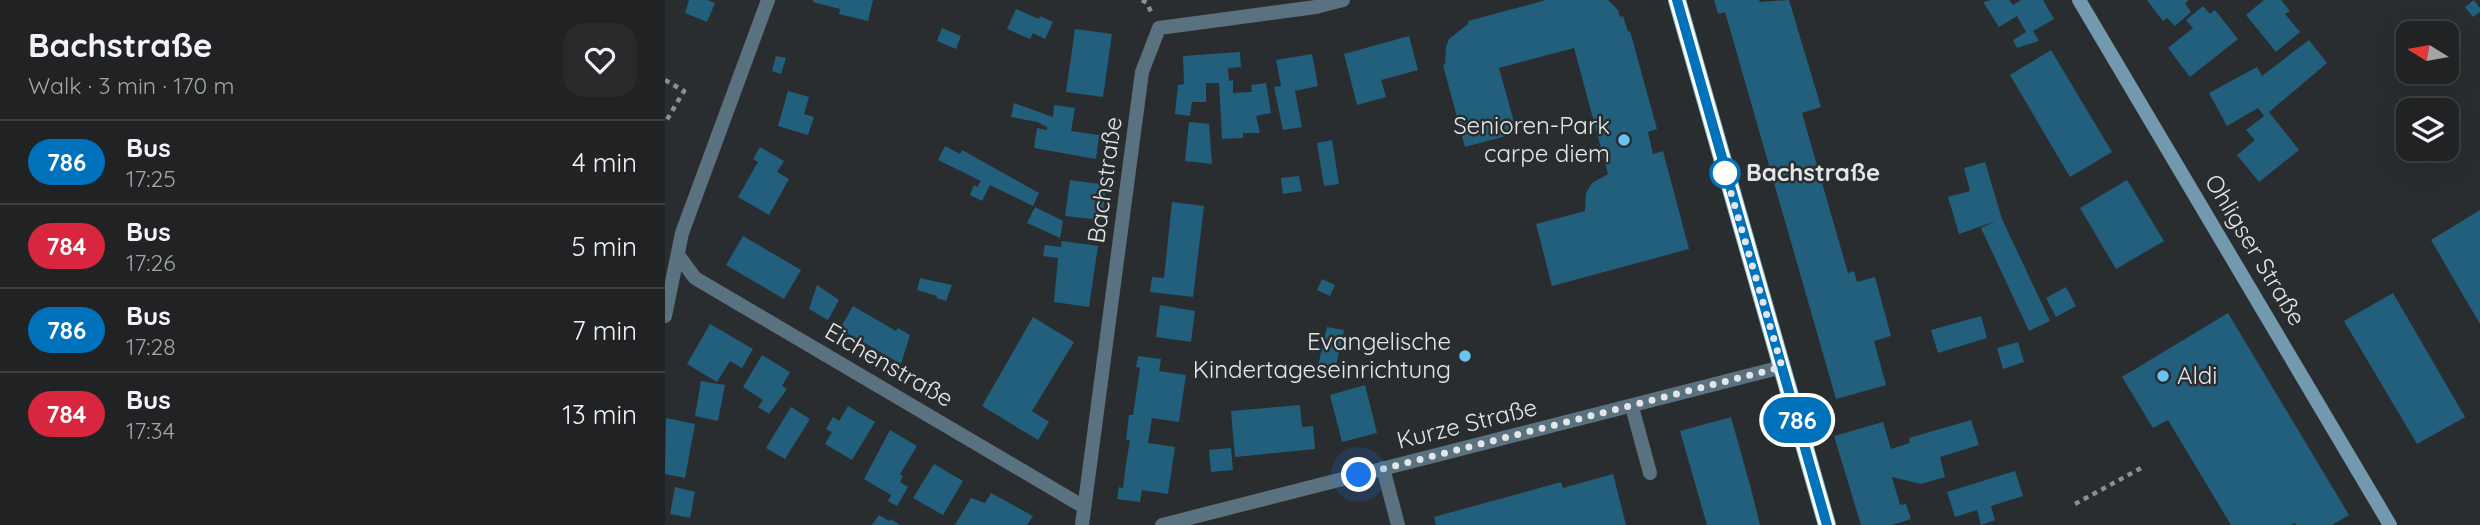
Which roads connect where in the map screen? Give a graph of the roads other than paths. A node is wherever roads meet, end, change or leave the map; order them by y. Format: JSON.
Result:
{"nodes":[{"id":1,"x":768,"y":0,"type":"edge"},
{"id":2,"x":1343,"y":0,"type":"edge"},
{"id":3,"x":1677,"y":0,"type":"edge"},
{"id":4,"x":2079,"y":0,"type":"edge"},
{"id":5,"x":672,"y":252,"type":"edge"},
{"id":6,"x":665,"y":316,"type":"edge"},
{"id":7,"x":1782,"y":367,"type":"junction"},
{"id":8,"x":1632,"y":407,"type":"junction"},
{"id":9,"x":1383,"y":468,"type":"junction"},
{"id":10,"x":1650,"y":473,"type":"dead end"},
{"id":11,"x":1084,"y":507,"type":"junction"},
{"id":12,"x":1082,"y":525,"type":"edge"},
{"id":13,"x":1162,"y":525,"type":"edge"},
{"id":14,"x":1398,"y":525,"type":"edge"},
{"id":15,"x":1827,"y":525,"type":"edge"},
{"id":16,"x":2390,"y":525,"type":"edge"}],
"edges":[{"from":1,"to":5,"type":"street"},
{"from":2,"to":11,"type":"street","name":"Bachstraße"},
{"from":3,"to":7,"type":"main road"},
{"from":4,"to":16,"type":"main road","name":"Ohligser Straße"},
{"from":5,"to":6,"type":"street"},
{"from":5,"to":11,"type":"street","name":"Eichenstraße"},
{"from":7,"to":8,"type":"street","name":"Kurze Straße"},
{"from":7,"to":15,"type":"main road"},
{"from":8,"to":9,"type":"street","name":"Kurze Straße"},
{"from":8,"to":10,"type":"street"},
{"from":9,"to":13,"type":"street","name":"Kurze Straße"},
{"from":9,"to":14,"type":"street"},
{"from":11,"to":12,"type":"street","name":"Bachstraße"}]}
